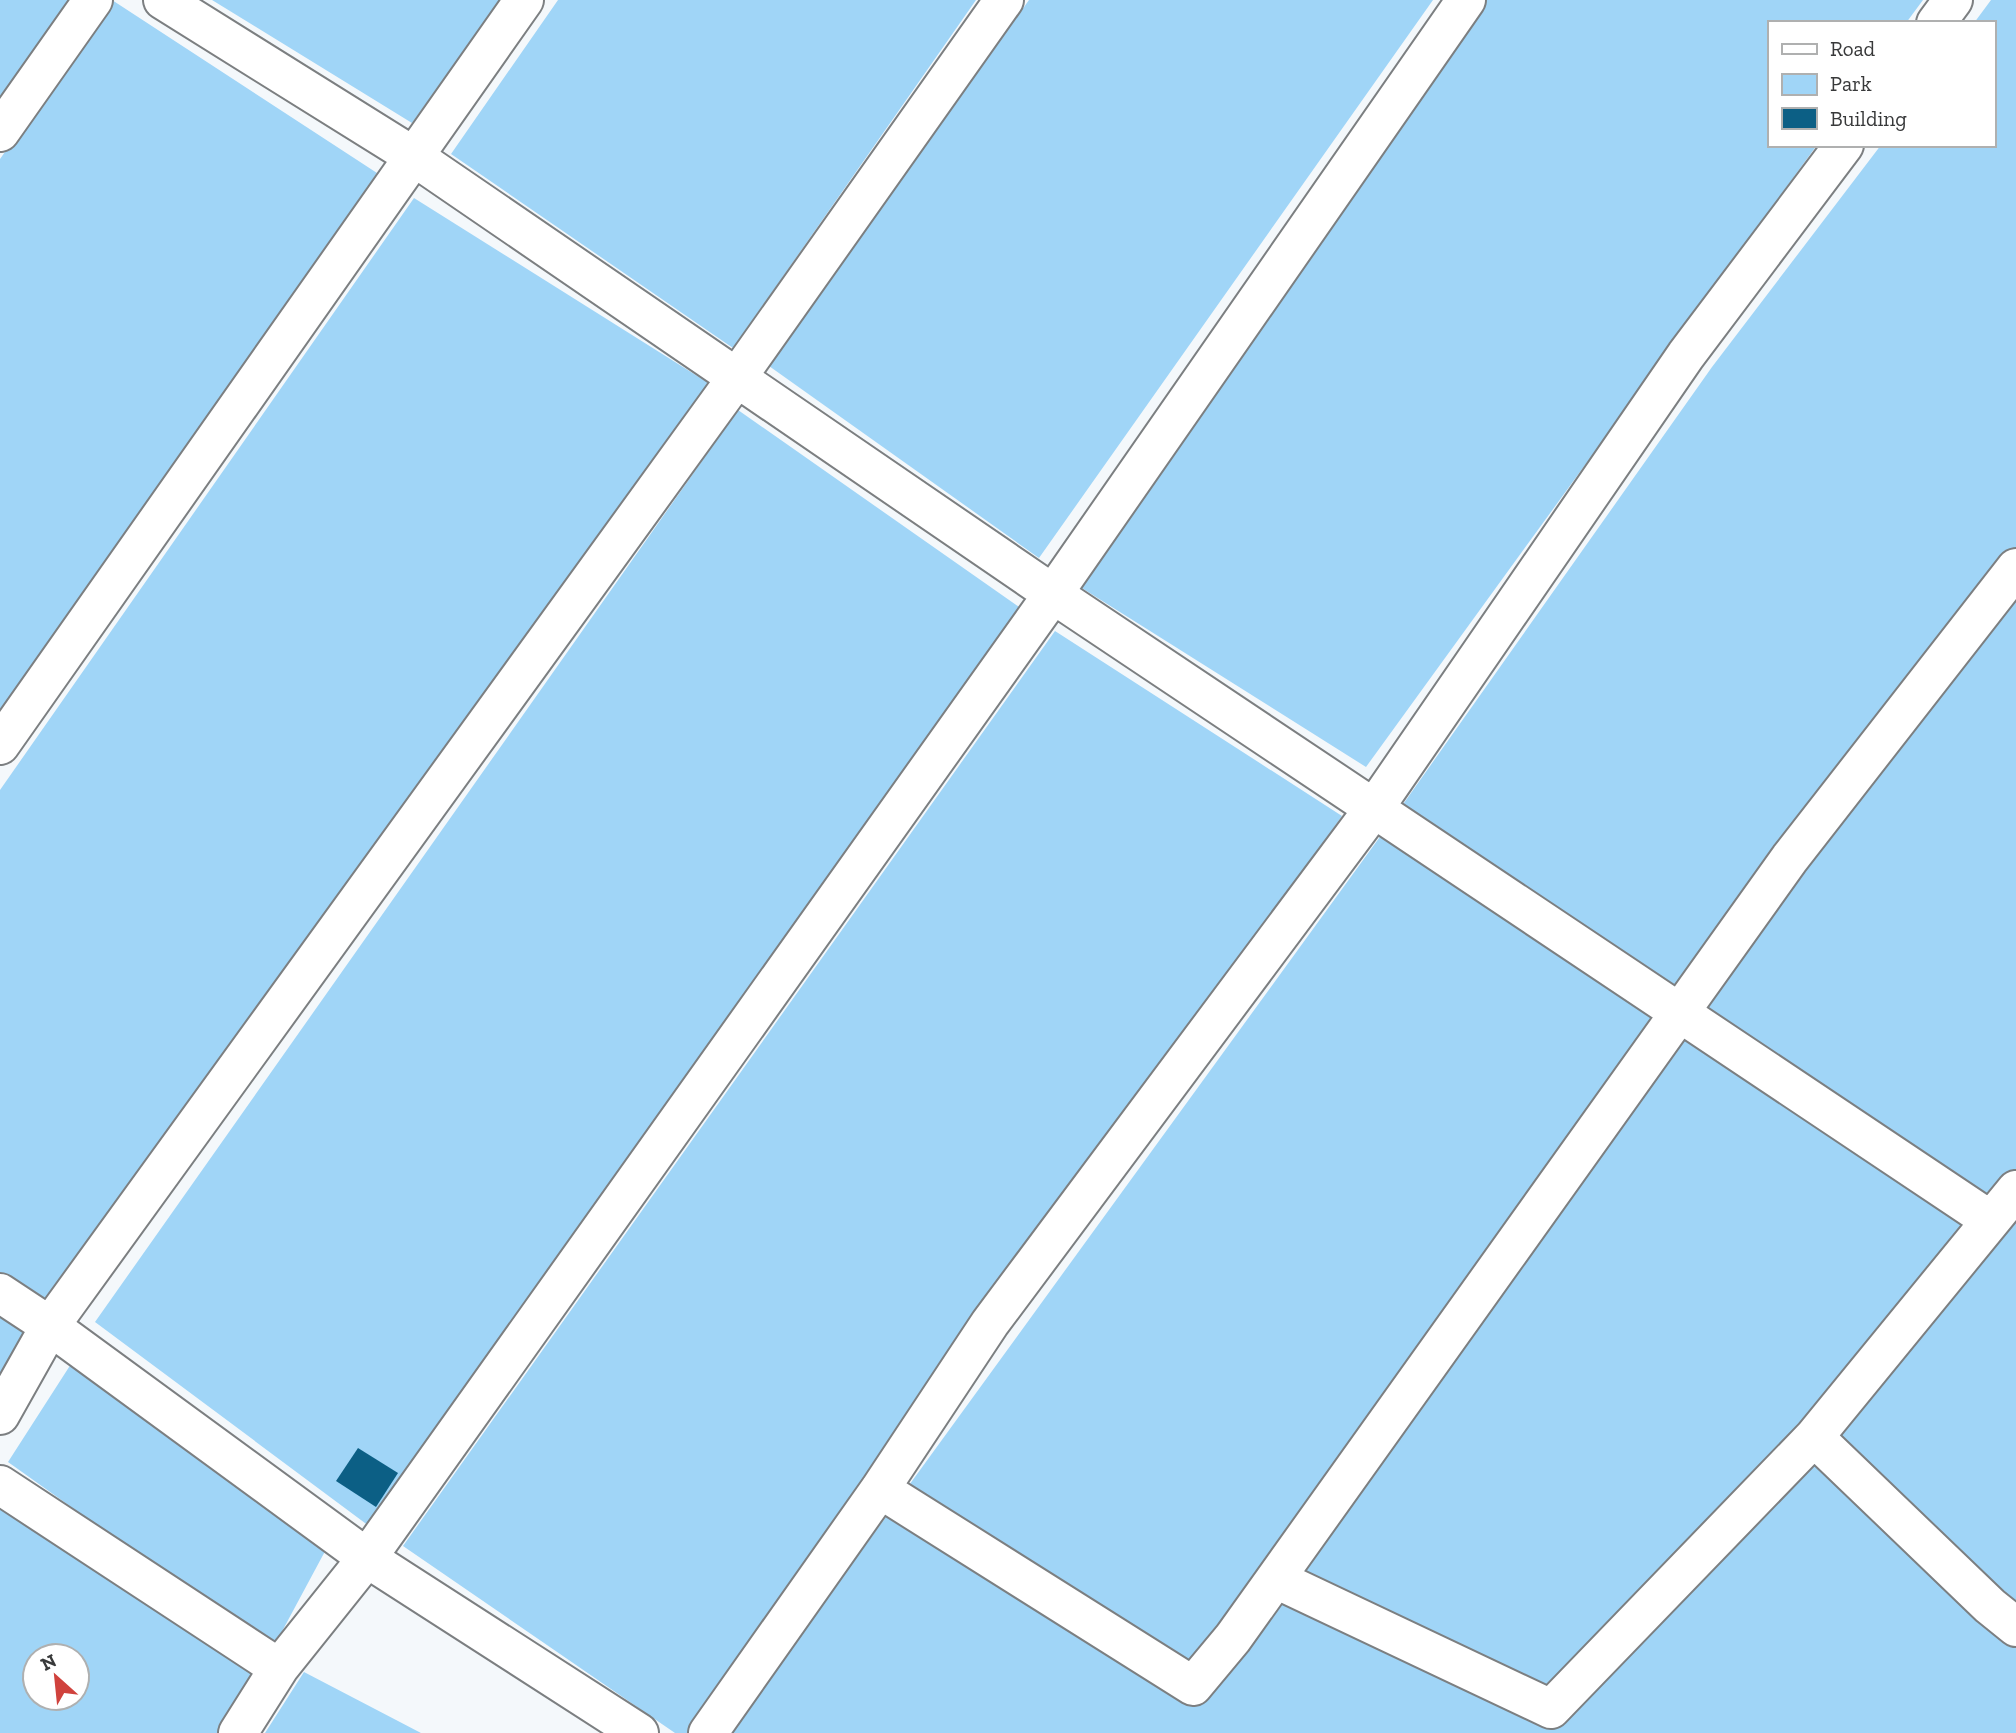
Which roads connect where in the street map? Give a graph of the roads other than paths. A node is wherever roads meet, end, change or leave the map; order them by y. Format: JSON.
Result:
{"nodes":[{"id":1,"x":93,"y":0,"type":"edge"},
{"id":2,"x":163,"y":0,"type":"edge"},
{"id":3,"x":524,"y":0,"type":"edge"},
{"id":4,"x":1004,"y":0,"type":"edge"},
{"id":5,"x":1466,"y":0,"type":"edge"},
{"id":6,"x":1953,"y":0,"type":"edge"},
{"id":7,"x":1937,"y":21,"type":"edge"},
{"id":8,"x":0,"y":132,"type":"edge"},
{"id":9,"x":1842,"y":147,"type":"edge"},
{"id":10,"x":413,"y":156,"type":"junction"},
{"id":11,"x":738,"y":376,"type":"junction"},
{"id":12,"x":2016,"y":568,"type":"edge"},
{"id":13,"x":1053,"y":594,"type":"junction"},
{"id":14,"x":0,"y":745,"type":"edge"},
{"id":15,"x":1376,"y":807,"type":"junction"},
{"id":16,"x":1679,"y":1012,"type":"junction"},
{"id":17,"x":2016,"y":1190,"type":"edge"},
{"id":18,"x":1990,"y":1220,"type":"junction"},
{"id":19,"x":0,"y":1293,"type":"edge"},
{"id":20,"x":50,"y":1326,"type":"junction"},
{"id":21,"x":0,"y":1415,"type":"edge"},
{"id":22,"x":1814,"y":1437,"type":"junction"},
{"id":23,"x":0,"y":1485,"type":"edge"},
{"id":24,"x":880,"y":1489,"type":"junction"},
{"id":25,"x":367,"y":1558,"type":"junction"},
{"id":26,"x":1276,"y":1579,"type":"junction"},
{"id":27,"x":2016,"y":1627,"type":"edge"},
{"id":28,"x":279,"y":1668,"type":"junction"},
{"id":29,"x":238,"y":1733,"type":"edge"},
{"id":30,"x":639,"y":1733,"type":"edge"},
{"id":31,"x":708,"y":1733,"type":"edge"}],
"edges":[{"from":1,"to":8,"type":"lane"},
{"from":2,"to":10,"type":"lane"},
{"from":3,"to":10,"type":"lane"},
{"from":4,"to":11,"type":"lane"},
{"from":5,"to":13,"type":"lane"},
{"from":6,"to":7,"type":"lane"},
{"from":9,"to":15,"type":"lane"},
{"from":10,"to":11,"type":"lane"},
{"from":10,"to":14,"type":"lane"},
{"from":11,"to":13,"type":"lane"},
{"from":11,"to":20,"type":"lane"},
{"from":12,"to":16,"type":"lane"},
{"from":13,"to":15,"type":"lane"},
{"from":13,"to":25,"type":"lane"},
{"from":15,"to":16,"type":"lane"},
{"from":15,"to":24,"type":"lane"},
{"from":16,"to":18,"type":"lane"},
{"from":16,"to":26,"type":"lane"},
{"from":17,"to":18,"type":"lane"},
{"from":18,"to":22,"type":"lane"},
{"from":19,"to":20,"type":"lane"},
{"from":20,"to":21,"type":"lane"},
{"from":20,"to":25,"type":"lane"},
{"from":22,"to":26,"type":"lane"},
{"from":22,"to":27,"type":"lane"},
{"from":23,"to":28,"type":"lane"},
{"from":24,"to":26,"type":"lane"},
{"from":24,"to":31,"type":"lane"},
{"from":25,"to":28,"type":"lane"},
{"from":25,"to":30,"type":"lane"},
{"from":28,"to":29,"type":"lane"}]}
